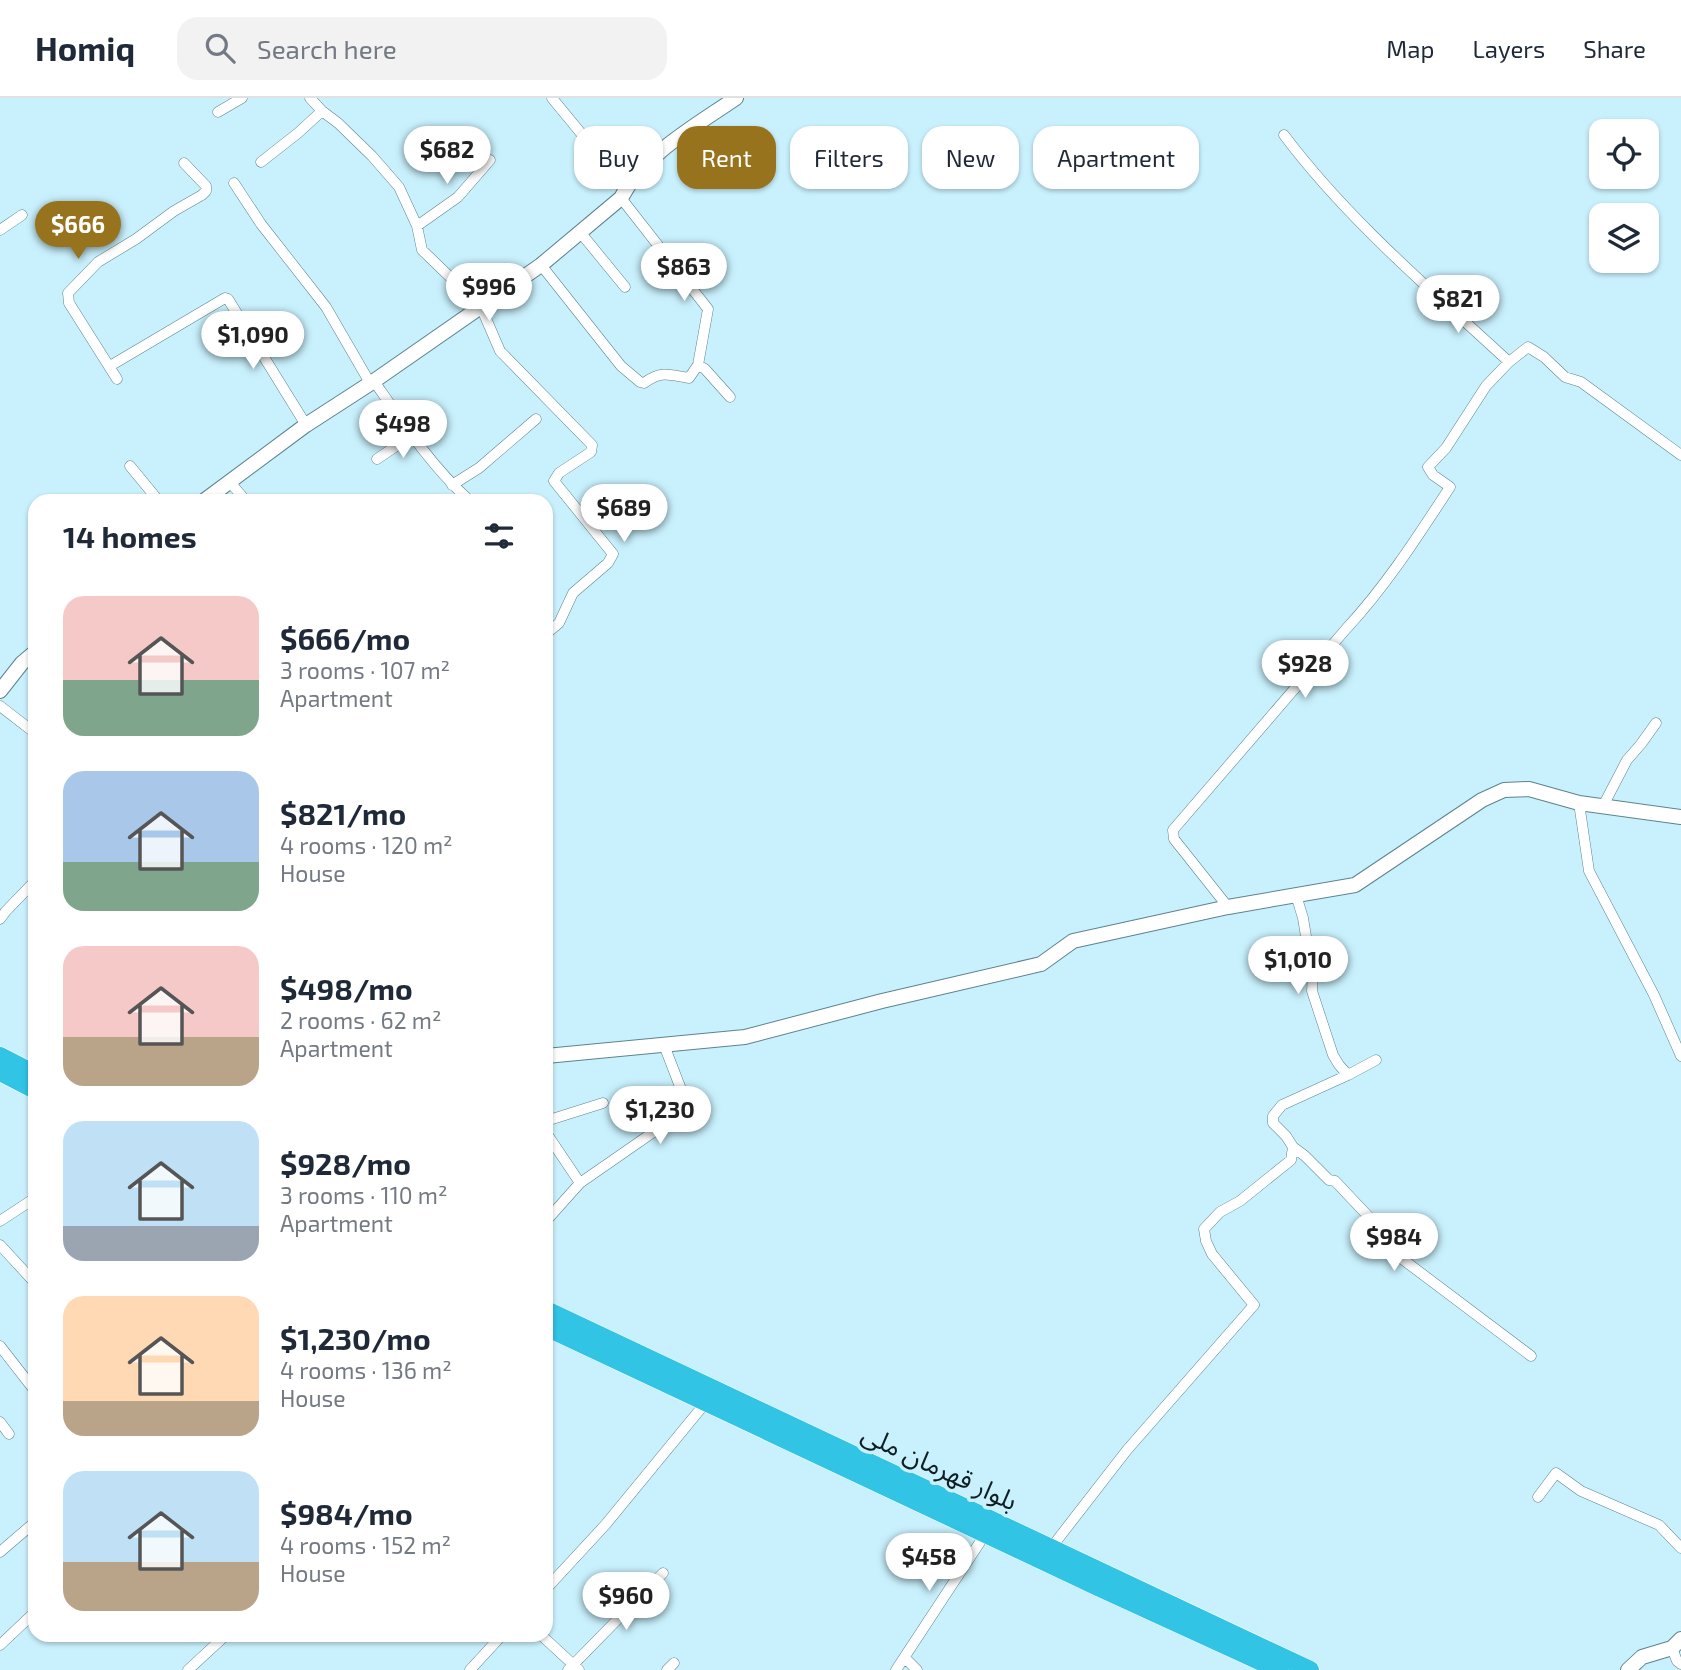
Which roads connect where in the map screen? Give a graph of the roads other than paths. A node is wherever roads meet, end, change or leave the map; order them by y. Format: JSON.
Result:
{"nodes":[{"id":1,"x":242,"y":98,"type":"edge"},
{"id":2,"x":310,"y":98,"type":"edge"},
{"id":3,"x":552,"y":98,"type":"edge"},
{"id":4,"x":736,"y":98,"type":"edge"},
{"id":5,"x":322,"y":111,"type":"junction"},
{"id":6,"x":218,"y":112,"type":"dead end"},
{"id":7,"x":1284,"y":135,"type":"dead end"},
{"id":8,"x":490,"y":160,"type":"dead end"},
{"id":9,"x":261,"y":162,"type":"dead end"},
{"id":10,"x":184,"y":163,"type":"dead end"},
{"id":11,"x":234,"y":183,"type":"dead end"},
{"id":12,"x":623,"y":193,"type":"junction"},
{"id":13,"x":22,"y":215,"type":"dead end"},
{"id":14,"x":416,"y":226,"type":"junction"},
{"id":15,"x":0,"y":230,"type":"edge"},
{"id":16,"x":580,"y":232,"type":"junction"},
{"id":17,"x":541,"y":265,"type":"junction"},
{"id":18,"x":625,"y":287,"type":"dead end"},
{"id":19,"x":481,"y":307,"type":"junction"},
{"id":20,"x":1509,"y":362,"type":"junction"},
{"id":21,"x":698,"y":365,"type":"junction"},
{"id":22,"x":110,"y":366,"type":"junction"},
{"id":23,"x":117,"y":379,"type":"dead end"},
{"id":24,"x":372,"y":382,"type":"junction"},
{"id":25,"x":730,"y":397,"type":"dead end"},
{"id":26,"x":536,"y":419,"type":"dead end"},
{"id":27,"x":306,"y":425,"type":"junction"},
{"id":28,"x":411,"y":436,"type":"junction"},
{"id":29,"x":1681,"y":455,"type":"edge"},
{"id":30,"x":377,"y":459,"type":"dead end"},
{"id":31,"x":130,"y":466,"type":"dead end"},
{"id":32,"x":230,"y":482,"type":"junction"},
{"id":33,"x":452,"y":485,"type":"junction"},
{"id":34,"x":153,"y":494,"type":"edge"},
{"id":35,"x":217,"y":494,"type":"edge"},
{"id":36,"x":240,"y":494,"type":"edge"},
{"id":37,"x":463,"y":494,"type":"edge"},
{"id":38,"x":553,"y":629,"type":"edge"},
{"id":39,"x":28,"y":658,"type":"edge"},
{"id":40,"x":0,"y":691,"type":"edge"},
{"id":41,"x":0,"y":706,"type":"edge"},
{"id":42,"x":1656,"y":723,"type":"dead end"},
{"id":43,"x":28,"y":728,"type":"edge"},
{"id":44,"x":1579,"y":803,"type":"junction"},
{"id":45,"x":1603,"y":806,"type":"junction"},
{"id":46,"x":1681,"y":817,"type":"edge"},
{"id":47,"x":28,"y":889,"type":"edge"},
{"id":48,"x":1296,"y":895,"type":"junction"},
{"id":49,"x":1228,"y":907,"type":"junction"},
{"id":50,"x":0,"y":919,"type":"edge"},
{"id":51,"x":664,"y":1045,"type":"junction"},
{"id":52,"x":553,"y":1055,"type":"edge"},
{"id":53,"x":0,"y":1056,"type":"edge"},
{"id":54,"x":1681,"y":1056,"type":"edge"},
{"id":55,"x":1376,"y":1060,"type":"dead end"},
{"id":56,"x":0,"y":1072,"type":"edge"},
{"id":57,"x":1348,"y":1075,"type":"junction"},
{"id":58,"x":28,"y":1080,"type":"edge"},
{"id":59,"x":28,"y":1082,"type":"edge"},
{"id":60,"x":603,"y":1103,"type":"dead end"},
{"id":61,"x":553,"y":1119,"type":"edge"},
{"id":62,"x":553,"y":1143,"type":"edge"},
{"id":63,"x":1293,"y":1147,"type":"junction"},
{"id":64,"x":580,"y":1183,"type":"junction"},
{"id":65,"x":28,"y":1204,"type":"edge"},
{"id":66,"x":553,"y":1213,"type":"edge"},
{"id":67,"x":0,"y":1222,"type":"edge"},
{"id":68,"x":0,"y":1245,"type":"edge"},
{"id":69,"x":28,"y":1275,"type":"edge"},
{"id":70,"x":553,"y":1314,"type":"edge"},
{"id":71,"x":553,"y":1329,"type":"edge"},
{"id":72,"x":0,"y":1346,"type":"edge"},
{"id":73,"x":1531,"y":1356,"type":"dead end"},
{"id":74,"x":28,"y":1382,"type":"edge"},
{"id":75,"x":710,"y":1395,"type":"junction"},
{"id":76,"x":0,"y":1422,"type":"edge"},
{"id":77,"x":9,"y":1434,"type":"dead end"},
{"id":78,"x":1538,"y":1497,"type":"dead end"},
{"id":79,"x":28,"y":1528,"type":"edge"},
{"id":80,"x":986,"y":1533,"type":"junction"},
{"id":81,"x":1051,"y":1548,"type":"junction"},
{"id":82,"x":1681,"y":1548,"type":"edge"},
{"id":83,"x":0,"y":1552,"type":"edge"},
{"id":84,"x":663,"y":1573,"type":"dead end"},
{"id":85,"x":553,"y":1581,"type":"edge"},
{"id":86,"x":28,"y":1619,"type":"edge"},
{"id":87,"x":218,"y":1642,"type":"edge"},
{"id":88,"x":496,"y":1642,"type":"edge"},
{"id":89,"x":548,"y":1642,"type":"edge"},
{"id":90,"x":1677,"y":1643,"type":"edge"},
{"id":91,"x":0,"y":1645,"type":"edge"},
{"id":92,"x":905,"y":1658,"type":"junction"},
{"id":93,"x":1681,"y":1664,"type":"edge"},
{"id":94,"x":1258,"y":1666,"type":"edge"},
{"id":95,"x":573,"y":1668,"type":"edge"},
{"id":96,"x":188,"y":1670,"type":"edge"},
{"id":97,"x":470,"y":1670,"type":"edge"},
{"id":98,"x":897,"y":1670,"type":"edge"},
{"id":99,"x":917,"y":1670,"type":"edge"},
{"id":100,"x":1279,"y":1670,"type":"edge"},
{"id":101,"x":1310,"y":1670,"type":"edge"},
{"id":102,"x":1628,"y":1670,"type":"edge"}],
"edges":[{"from":1,"to":6,"type":"street"},
{"from":2,"to":5,"type":"street"},
{"from":3,"to":12,"type":"street"},
{"from":4,"to":12,"type":"street"},
{"from":5,"to":9,"type":"street"},
{"from":5,"to":14,"type":"street"},
{"from":7,"to":20,"type":"street"},
{"from":8,"to":14,"type":"street"},
{"from":10,"to":22,"type":"street"},
{"from":11,"to":24,"type":"street"},
{"from":12,"to":16,"type":"street"},
{"from":12,"to":21,"type":"street"},
{"from":13,"to":15,"type":"street"},
{"from":14,"to":19,"type":"street"},
{"from":16,"to":17,"type":"street"},
{"from":16,"to":18,"type":"street"},
{"from":17,"to":19,"type":"street"},
{"from":17,"to":21,"type":"street"},
{"from":19,"to":24,"type":"street"},
{"from":19,"to":38,"type":"street"},
{"from":20,"to":29,"type":"street"},
{"from":20,"to":49,"type":"street"},
{"from":21,"to":25,"type":"street"},
{"from":22,"to":23,"type":"street"},
{"from":22,"to":27,"type":"street"},
{"from":24,"to":27,"type":"street"},
{"from":24,"to":28,"type":"street"},
{"from":26,"to":33,"type":"street"},
{"from":27,"to":32,"type":"street"},
{"from":28,"to":30,"type":"street"},
{"from":28,"to":33,"type":"street"},
{"from":31,"to":34,"type":"street"},
{"from":32,"to":35,"type":"street"},
{"from":32,"to":36,"type":"street"},
{"from":33,"to":37,"type":"street"},
{"from":39,"to":40,"type":"street"},
{"from":41,"to":43,"type":"street"},
{"from":42,"to":45,"type":"street"},
{"from":44,"to":45,"type":"street"},
{"from":44,"to":48,"type":"street"},
{"from":44,"to":54,"type":"street"},
{"from":45,"to":46,"type":"street"},
{"from":47,"to":50,"type":"street"},
{"from":48,"to":49,"type":"street"},
{"from":48,"to":57,"type":"street"},
{"from":49,"to":51,"type":"street"},
{"from":51,"to":52,"type":"street"},
{"from":51,"to":64,"type":"street"},
{"from":53,"to":58,"type":"highway"},
{"from":55,"to":57,"type":"street"},
{"from":56,"to":59,"type":"highway"},
{"from":57,"to":63,"type":"street"},
{"from":60,"to":61,"type":"street"},
{"from":62,"to":64,"type":"street"},
{"from":63,"to":73,"type":"street"},
{"from":63,"to":81,"type":"street"},
{"from":64,"to":66,"type":"street"},
{"from":65,"to":67,"type":"street"},
{"from":68,"to":69,"type":"street"},
{"from":70,"to":75,"type":"highway","name":"بلوار قهرمان ملی"},
{"from":71,"to":75,"type":"highway","name":"بلوار قهرمان ملی"},
{"from":72,"to":74,"type":"street"},
{"from":75,"to":80,"type":"highway","name":"بلوار قهرمان ملی"},
{"from":75,"to":81,"type":"highway","name":"بلوار قهرمان ملی"},
{"from":75,"to":85,"type":"street"},
{"from":76,"to":77,"type":"street"},
{"from":78,"to":82,"type":"street"},
{"from":79,"to":83,"type":"street"},
{"from":80,"to":92,"type":"street"},
{"from":80,"to":94,"type":"highway","name":"بلوار قهرمان ملی"},
{"from":81,"to":101,"type":"highway","name":"بلوار قهرمان ملی"},
{"from":84,"to":95,"type":"street"},
{"from":86,"to":91,"type":"street"},
{"from":87,"to":96,"type":"street"},
{"from":88,"to":97,"type":"street"},
{"from":89,"to":95,"type":"street"},
{"from":90,"to":93,"type":"street"},
{"from":90,"to":102,"type":"street"},
{"from":92,"to":98,"type":"street"},
{"from":92,"to":99,"type":"street"},
{"from":94,"to":100,"type":"highway","name":"بلوار قهرمان ملی"}]}
